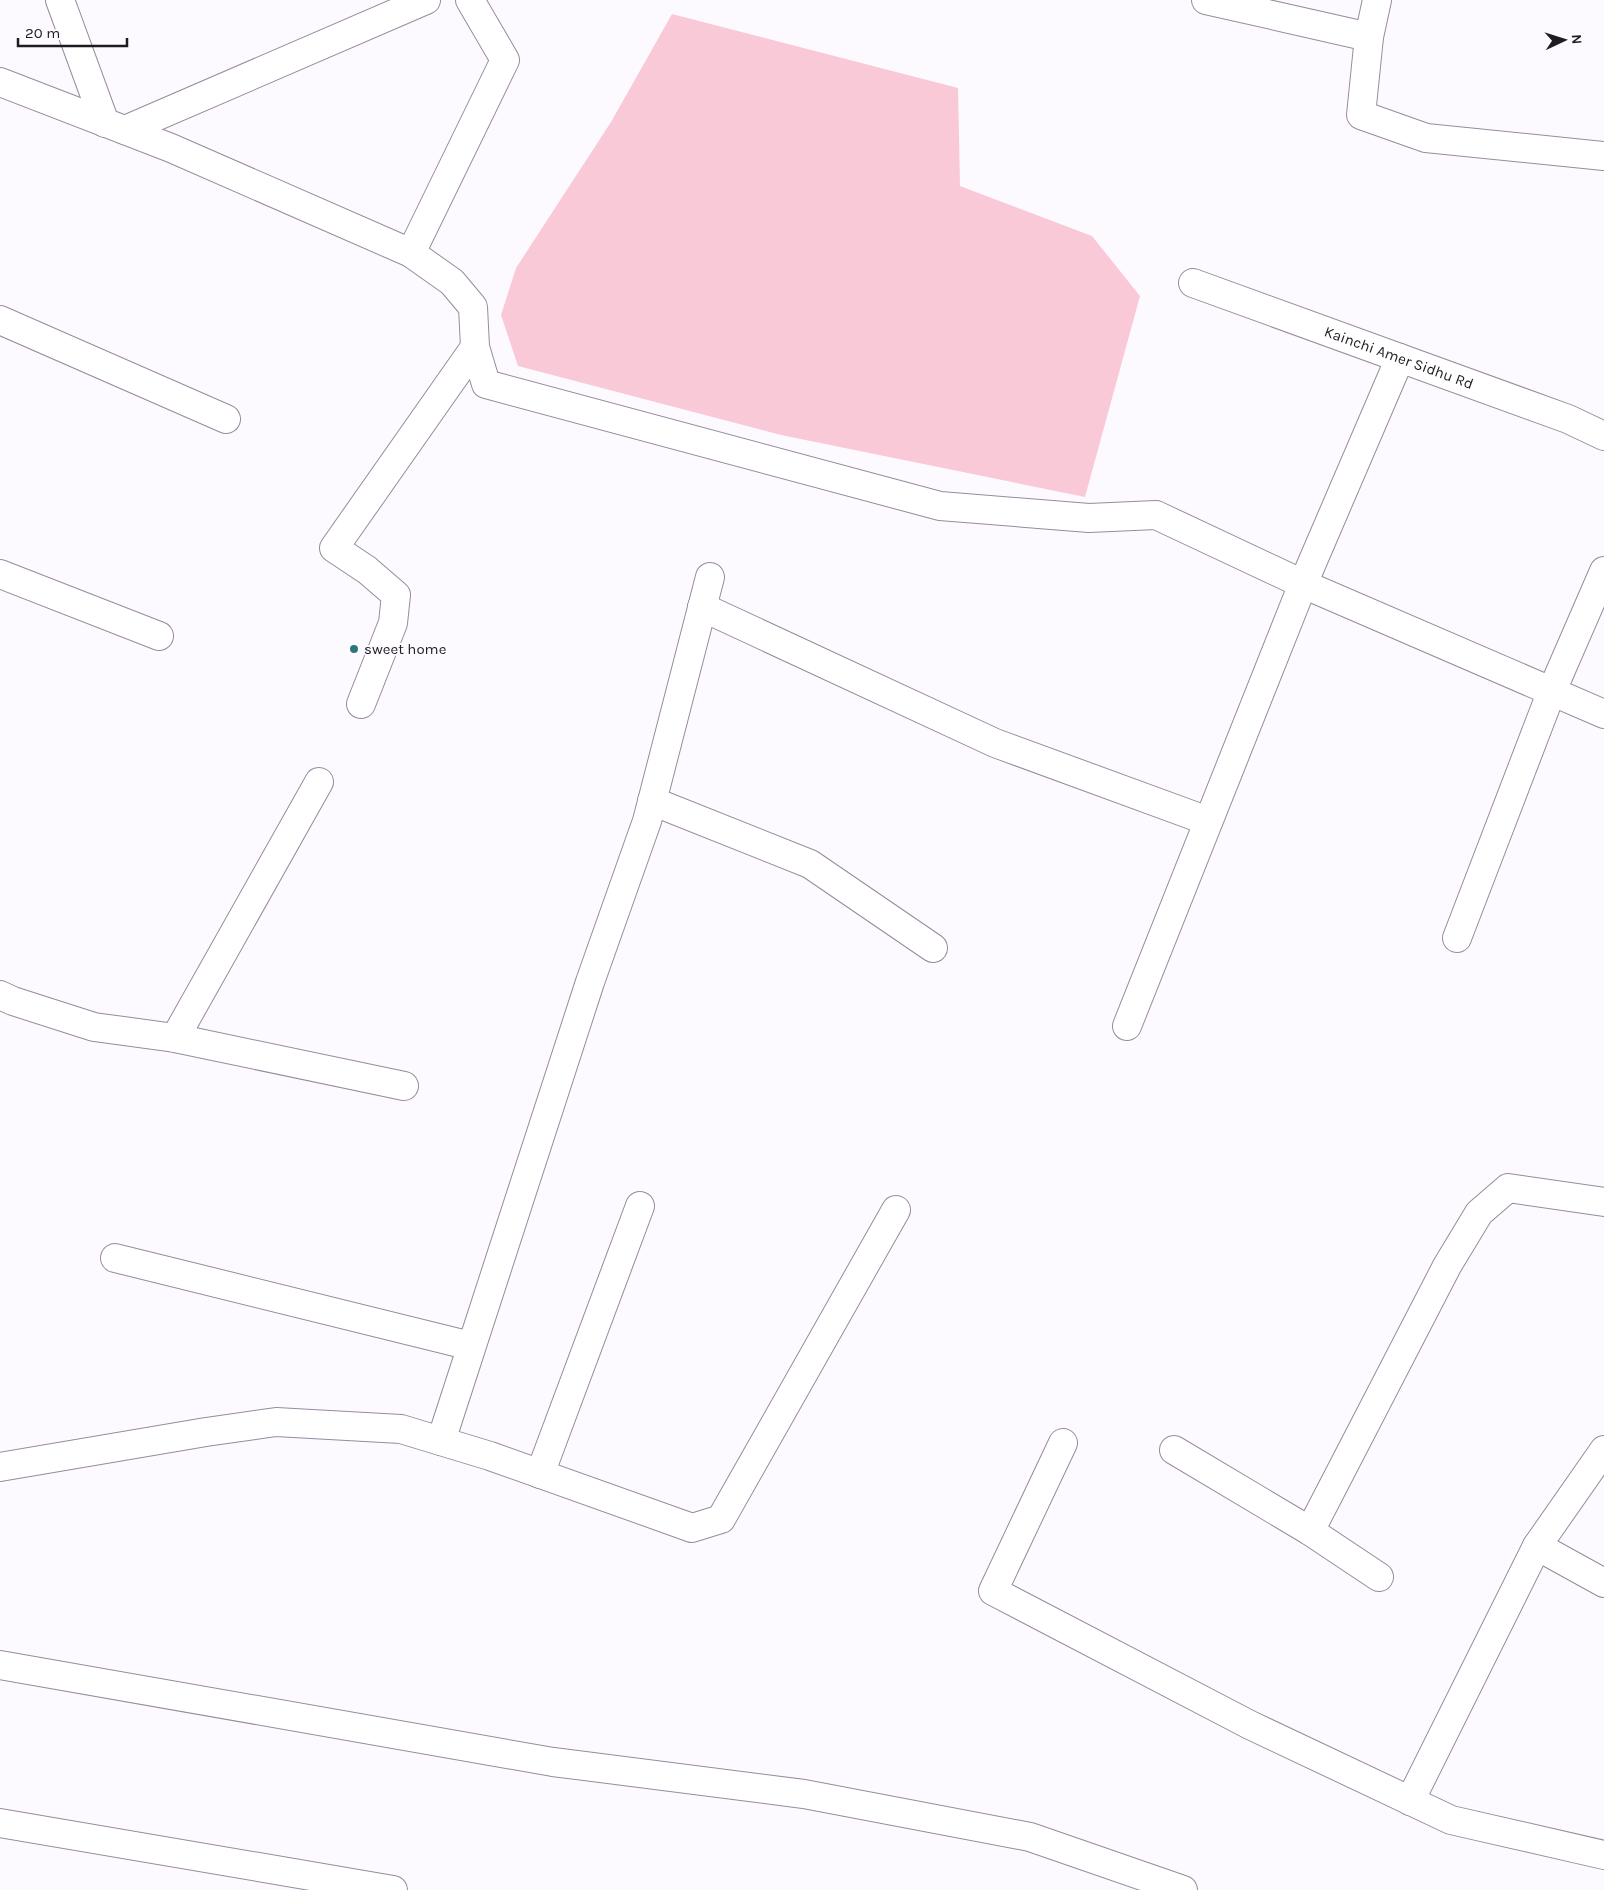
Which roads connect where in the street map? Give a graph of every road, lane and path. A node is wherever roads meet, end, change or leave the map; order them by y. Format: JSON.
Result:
{"nodes":[{"id":1,"x":60,"y":0,"type":"edge"},
{"id":2,"x":426,"y":0,"type":"edge"},
{"id":3,"x":470,"y":0,"type":"edge"},
{"id":4,"x":1206,"y":0,"type":"edge"},
{"id":5,"x":1377,"y":0,"type":"edge"},
{"id":6,"x":1369,"y":37,"type":"junction"},
{"id":7,"x":0,"y":82,"type":"edge"},
{"id":8,"x":115,"y":127,"type":"junction"},
{"id":9,"x":1604,"y":156,"type":"edge"},
{"id":10,"x":410,"y":253,"type":"junction"},
{"id":11,"x":1193,"y":283,"type":"dead end"},
{"id":12,"x":0,"y":320,"type":"edge"},
{"id":13,"x":476,"y":347,"type":"junction"},
{"id":14,"x":1400,"y":358,"type":"junction"},
{"id":15,"x":226,"y":419,"type":"dead end"},
{"id":16,"x":1604,"y":436,"type":"edge"},
{"id":17,"x":1604,"y":571,"type":"edge"},
{"id":18,"x":0,"y":574,"type":"edge"},
{"id":19,"x":710,"y":577,"type":"dead end"},
{"id":20,"x":1303,"y":584,"type":"junction"},
{"id":21,"x":702,"y":608,"type":"junction"},
{"id":22,"x":159,"y":636,"type":"dead end"},
{"id":23,"x":1551,"y":692,"type":"junction"},
{"id":24,"x":361,"y":704,"type":"dead end"},
{"id":25,"x":1604,"y":714,"type":"edge"},
{"id":26,"x":319,"y":782,"type":"dead end"},
{"id":27,"x":652,"y":801,"type":"junction"},
{"id":28,"x":1208,"y":821,"type":"junction"},
{"id":29,"x":1457,"y":938,"type":"dead end"},
{"id":30,"x":933,"y":948,"type":"dead end"},
{"id":31,"x":0,"y":995,"type":"edge"},
{"id":32,"x":1127,"y":1026,"type":"dead end"},
{"id":33,"x":175,"y":1038,"type":"junction"},
{"id":34,"x":404,"y":1086,"type":"dead end"},
{"id":35,"x":1604,"y":1202,"type":"edge"},
{"id":36,"x":640,"y":1206,"type":"dead end"},
{"id":37,"x":896,"y":1210,"type":"dead end"},
{"id":38,"x":116,"y":1258,"type":"dead end"},
{"id":39,"x":471,"y":1346,"type":"junction"},
{"id":40,"x":441,"y":1441,"type":"junction"},
{"id":41,"x":1063,"y":1443,"type":"dead end"},
{"id":42,"x":1174,"y":1450,"type":"dead end"},
{"id":43,"x":1604,"y":1450,"type":"edge"},
{"id":44,"x":0,"y":1467,"type":"edge"},
{"id":45,"x":540,"y":1474,"type":"junction"},
{"id":46,"x":1310,"y":1531,"type":"junction"},
{"id":47,"x":1537,"y":1546,"type":"junction"},
{"id":48,"x":1379,"y":1577,"type":"dead end"},
{"id":49,"x":1604,"y":1583,"type":"edge"},
{"id":50,"x":0,"y":1665,"type":"edge"},
{"id":51,"x":1410,"y":1801,"type":"junction"},
{"id":52,"x":0,"y":1823,"type":"edge"},
{"id":53,"x":1604,"y":1855,"type":"edge"},
{"id":54,"x":393,"y":1890,"type":"edge"},
{"id":55,"x":1183,"y":1890,"type":"edge"}],
"edges":[{"from":1,"to":8,"type":"street"},
{"from":2,"to":8,"type":"street"},
{"from":3,"to":10,"type":"street"},
{"from":4,"to":6,"type":"street"},
{"from":5,"to":6,"type":"street"},
{"from":6,"to":9,"type":"street"},
{"from":7,"to":8,"type":"street"},
{"from":8,"to":10,"type":"street"},
{"from":10,"to":13,"type":"street"},
{"from":11,"to":14,"type":"street","name":"Kainchi Amer Sidhu Rd"},
{"from":12,"to":15,"type":"street"},
{"from":13,"to":20,"type":"street"},
{"from":13,"to":24,"type":"street"},
{"from":14,"to":16,"type":"street","name":"Kainchi Amer Sidhu Rd"},
{"from":14,"to":20,"type":"street"},
{"from":17,"to":23,"type":"street"},
{"from":18,"to":22,"type":"street"},
{"from":19,"to":21,"type":"street"},
{"from":20,"to":23,"type":"street"},
{"from":20,"to":28,"type":"street"},
{"from":21,"to":27,"type":"street"},
{"from":21,"to":28,"type":"street"},
{"from":23,"to":25,"type":"street"},
{"from":23,"to":29,"type":"street"},
{"from":26,"to":33,"type":"street"},
{"from":27,"to":30,"type":"street"},
{"from":27,"to":39,"type":"street"},
{"from":28,"to":32,"type":"street"},
{"from":31,"to":33,"type":"street"},
{"from":33,"to":34,"type":"street"},
{"from":35,"to":46,"type":"street"},
{"from":36,"to":45,"type":"street"},
{"from":37,"to":45,"type":"street"},
{"from":38,"to":39,"type":"street"},
{"from":39,"to":40,"type":"street"},
{"from":40,"to":44,"type":"street"},
{"from":40,"to":45,"type":"street"},
{"from":41,"to":51,"type":"street"},
{"from":42,"to":46,"type":"street"},
{"from":43,"to":47,"type":"street"},
{"from":46,"to":48,"type":"street"},
{"from":47,"to":49,"type":"street"},
{"from":47,"to":51,"type":"street"},
{"from":50,"to":55,"type":"street"},
{"from":51,"to":53,"type":"street"},
{"from":52,"to":54,"type":"street"}]}
